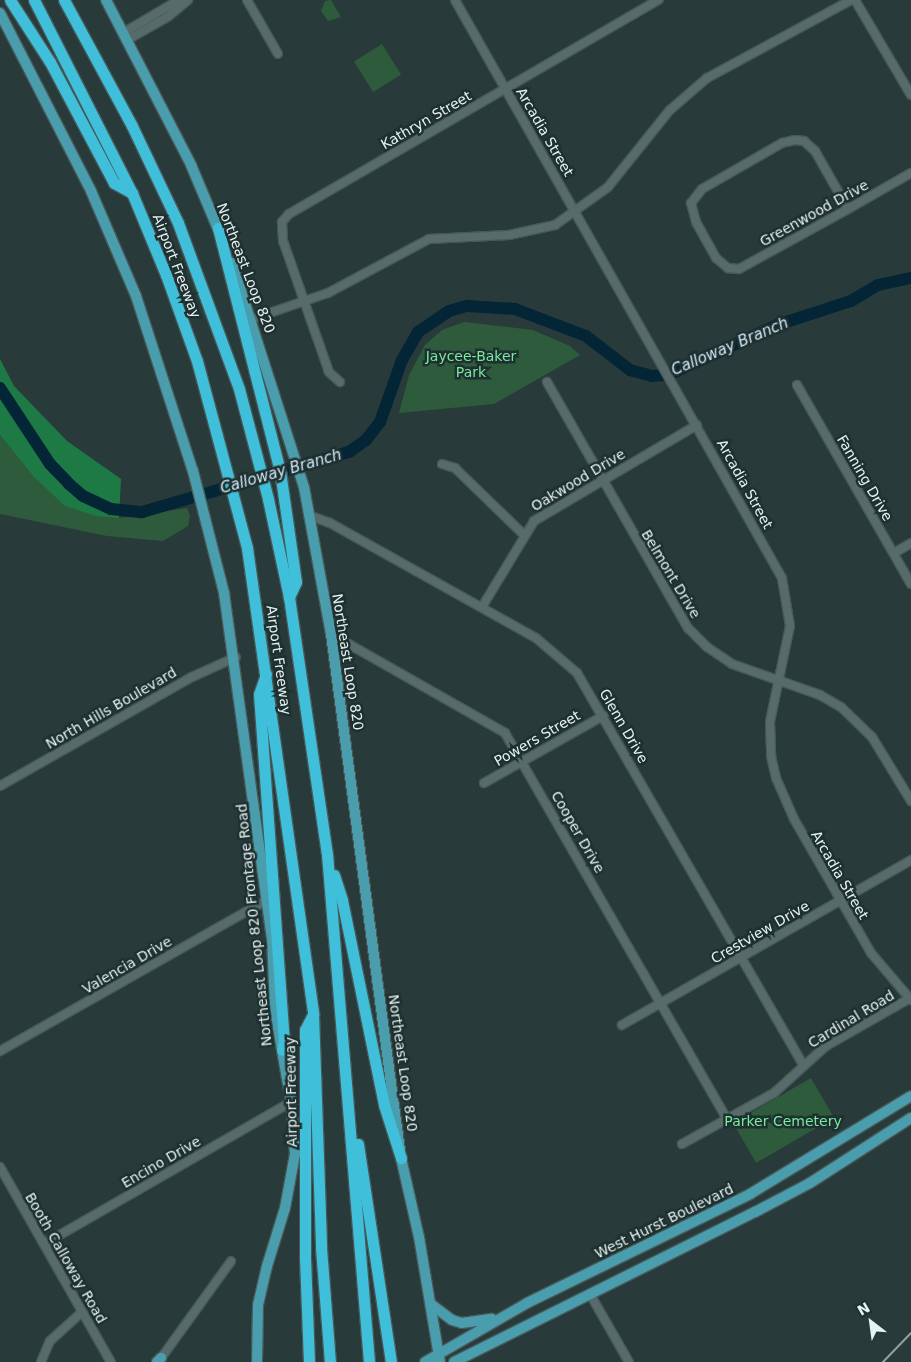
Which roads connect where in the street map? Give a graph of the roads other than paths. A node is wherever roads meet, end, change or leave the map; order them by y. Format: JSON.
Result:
{"nodes":[{"id":1,"x":10,"y":0,"type":"edge"},
{"id":2,"x":34,"y":0,"type":"edge"},
{"id":3,"x":57,"y":0,"type":"edge"},
{"id":4,"x":64,"y":0,"type":"edge"},
{"id":5,"x":106,"y":0,"type":"edge"},
{"id":6,"x":178,"y":0,"type":"edge"},
{"id":7,"x":188,"y":0,"type":"edge"},
{"id":8,"x":246,"y":0,"type":"edge"},
{"id":9,"x":455,"y":0,"type":"edge"},
{"id":10,"x":658,"y":0,"type":"edge"},
{"id":11,"x":851,"y":0,"type":"edge"},
{"id":12,"x":855,"y":0,"type":"edge"},
{"id":13,"x":0,"y":13,"type":"edge"},
{"id":14,"x":125,"y":37,"type":"junction"},
{"id":15,"x":86,"y":41,"type":"junction"},
{"id":16,"x":278,"y":54,"type":"dead end"},
{"id":17,"x":506,"y":88,"type":"junction"},
{"id":18,"x":911,"y":95,"type":"edge"},
{"id":19,"x":911,"y":173,"type":"edge"},
{"id":20,"x":132,"y":193,"type":"junction"},
{"id":21,"x":848,"y":209,"type":"junction"},
{"id":22,"x":576,"y":212,"type":"junction"},
{"id":23,"x":218,"y":228,"type":"junction"},
{"id":24,"x":304,"y":302,"type":"junction"},
{"id":25,"x":252,"y":319,"type":"junction"},
{"id":26,"x":340,"y":382,"type":"dead end"},
{"id":27,"x":547,"y":382,"type":"dead end"},
{"id":28,"x":797,"y":385,"type":"dead end"},
{"id":29,"x":697,"y":425,"type":"junction"},
{"id":30,"x":442,"y":464,"type":"dead end"},
{"id":31,"x":601,"y":479,"type":"junction"},
{"id":32,"x":308,"y":515,"type":"junction"},
{"id":33,"x":524,"y":534,"type":"junction"},
{"id":34,"x":911,"y":543,"type":"edge"},
{"id":35,"x":894,"y":552,"type":"junction"},
{"id":36,"x":911,"y":584,"type":"edge"},
{"id":37,"x":289,"y":597,"type":"junction"},
{"id":38,"x":482,"y":607,"type":"junction"},
{"id":39,"x":331,"y":634,"type":"junction"},
{"id":40,"x":236,"y":657,"type":"junction"},
{"id":41,"x":267,"y":670,"type":"junction"},
{"id":42,"x":779,"y":682,"type":"junction"},
{"id":43,"x":602,"y":716,"type":"junction"},
{"id":44,"x":522,"y":760,"type":"junction"},
{"id":45,"x":484,"y":783,"type":"dead end"},
{"id":46,"x":0,"y":786,"type":"edge"},
{"id":47,"x":911,"y":802,"type":"edge"},
{"id":48,"x":327,"y":854,"type":"junction"},
{"id":49,"x":911,"y":860,"type":"edge"},
{"id":50,"x":267,"y":900,"type":"junction"},
{"id":51,"x":840,"y":900,"type":"junction"},
{"id":52,"x":740,"y":958,"type":"junction"},
{"id":53,"x":910,"y":999,"type":"edge"},
{"id":54,"x":660,"y":1003,"type":"junction"},
{"id":55,"x":313,"y":1014,"type":"junction"},
{"id":56,"x":622,"y":1025,"type":"dead end"},
{"id":57,"x":282,"y":1050,"type":"junction"},
{"id":58,"x":0,"y":1051,"type":"edge"},
{"id":59,"x":804,"y":1064,"type":"junction"},
{"id":60,"x":911,"y":1096,"type":"edge"},
{"id":61,"x":350,"y":1101,"type":"junction"},
{"id":62,"x":292,"y":1102,"type":"junction"},
{"id":63,"x":911,"y":1118,"type":"edge"},
{"id":64,"x":727,"y":1119,"type":"junction"},
{"id":65,"x":682,"y":1144,"type":"dead end"},
{"id":66,"x":401,"y":1158,"type":"junction"},
{"id":67,"x":0,"y":1167,"type":"edge"},
{"id":68,"x":44,"y":1244,"type":"junction"},
{"id":69,"x":231,"y":1261,"type":"dead end"},
{"id":70,"x":590,"y":1294,"type":"junction"},
{"id":71,"x":432,"y":1305,"type":"junction"},
{"id":72,"x":82,"y":1312,"type":"junction"},
{"id":73,"x":500,"y":1318,"type":"junction"},
{"id":74,"x":484,"y":1347,"type":"junction"},
{"id":75,"x":439,"y":1358,"type":"edge"},
{"id":76,"x":159,"y":1361,"type":"edge"},
{"id":77,"x":41,"y":1362,"type":"edge"},
{"id":78,"x":111,"y":1362,"type":"edge"},
{"id":79,"x":258,"y":1362,"type":"edge"},
{"id":80,"x":309,"y":1362,"type":"edge"},
{"id":81,"x":330,"y":1362,"type":"edge"},
{"id":82,"x":369,"y":1362,"type":"edge"},
{"id":83,"x":391,"y":1362,"type":"edge"},
{"id":84,"x":425,"y":1362,"type":"edge"},
{"id":85,"x":454,"y":1362,"type":"edge"},
{"id":86,"x":467,"y":1362,"type":"edge"},
{"id":87,"x":629,"y":1362,"type":"edge"}],
"edges":[{"from":1,"to":20,"type":"highway"},
{"from":2,"to":20,"type":"highway","name":"Airport Freeway"},
{"from":3,"to":15,"type":"highway"},
{"from":4,"to":15,"type":"highway","name":"Airport Freeway"},
{"from":5,"to":14,"type":"main road","name":"Northeast Loop 820"},
{"from":6,"to":14,"type":"street"},
{"from":7,"to":14,"type":"street"},
{"from":8,"to":16,"type":"street"},
{"from":9,"to":17,"type":"street","name":"Arcadia Street"},
{"from":10,"to":17,"type":"street","name":"Kathryn Street"},
{"from":11,"to":22,"type":"street"},
{"from":12,"to":18,"type":"street"},
{"from":13,"to":40,"type":"main road","name":"Northeast Loop 820 Frontage Road"},
{"from":14,"to":23,"type":"main road","name":"Northeast Loop 820"},
{"from":15,"to":37,"type":"highway","name":"Airport Freeway"},
{"from":17,"to":22,"type":"street","name":"Arcadia Street"},
{"from":17,"to":24,"type":"street","name":"Kathryn Street"},
{"from":19,"to":21,"type":"street","name":"Greenwood Drive"},
{"from":20,"to":41,"type":"highway","name":"Airport Freeway"},
{"from":21,"to":21,"type":"street","name":"Greenwood Drive"},
{"from":22,"to":24,"type":"street"},
{"from":22,"to":29,"type":"street","name":"Arcadia Street"},
{"from":23,"to":25,"type":"main road","name":"Northeast Loop 820"},
{"from":23,"to":37,"type":"highway"},
{"from":24,"to":25,"type":"street"},
{"from":24,"to":26,"type":"street","name":"Kathryn Street"},
{"from":25,"to":32,"type":"main road","name":"Northeast Loop 820"},
{"from":27,"to":31,"type":"street","name":"Belmont Drive"},
{"from":28,"to":35,"type":"street","name":"Fanning Drive"},
{"from":29,"to":31,"type":"street","name":"Oakwood Drive"},
{"from":29,"to":42,"type":"street","name":"Arcadia Street"},
{"from":30,"to":33,"type":"street"},
{"from":31,"to":33,"type":"street","name":"Oakwood Drive"},
{"from":31,"to":42,"type":"street","name":"Belmont Drive"},
{"from":32,"to":38,"type":"street","name":"Glenn Drive"},
{"from":32,"to":39,"type":"main road","name":"Northeast Loop 820"},
{"from":33,"to":38,"type":"street","name":"Oakwood Drive"},
{"from":34,"to":35,"type":"street"},
{"from":35,"to":36,"type":"street","name":"Fanning Drive"},
{"from":37,"to":48,"type":"highway","name":"Airport Freeway"},
{"from":38,"to":43,"type":"street","name":"Glenn Drive"},
{"from":39,"to":44,"type":"street","name":"Cooper Drive"},
{"from":39,"to":66,"type":"main road","name":"Northeast Loop 820"},
{"from":40,"to":46,"type":"street","name":"North Hills Boulevard"},
{"from":40,"to":50,"type":"main road","name":"Northeast Loop 820 Frontage Road"},
{"from":41,"to":55,"type":"highway","name":"Airport Freeway"},
{"from":41,"to":57,"type":"highway"},
{"from":42,"to":47,"type":"street","name":"Belmont Drive"},
{"from":42,"to":51,"type":"street","name":"Arcadia Street"},
{"from":43,"to":44,"type":"street","name":"Powers Street"},
{"from":43,"to":52,"type":"street","name":"Glenn Drive"},
{"from":44,"to":45,"type":"street","name":"Powers Street"},
{"from":44,"to":54,"type":"street","name":"Cooper Drive"},
{"from":48,"to":61,"type":"highway","name":"Airport Freeway"},
{"from":48,"to":66,"type":"highway"},
{"from":49,"to":51,"type":"street","name":"Crestview Drive"},
{"from":50,"to":57,"type":"main road","name":"Northeast Loop 820 Frontage Road"},
{"from":50,"to":58,"type":"street","name":"Valencia Drive"},
{"from":51,"to":52,"type":"street","name":"Crestview Drive"},
{"from":51,"to":53,"type":"street","name":"Arcadia Street"},
{"from":52,"to":54,"type":"street","name":"Crestview Drive"},
{"from":52,"to":59,"type":"street","name":"Glenn Drive"},
{"from":53,"to":59,"type":"street","name":"Cardinal Road"},
{"from":54,"to":56,"type":"street","name":"Crestview Drive"},
{"from":54,"to":64,"type":"street","name":"Cooper Drive"},
{"from":55,"to":80,"type":"highway","name":"Airport Freeway"},
{"from":55,"to":81,"type":"highway"},
{"from":57,"to":62,"type":"main road","name":"Northeast Loop 820 Frontage Road"},
{"from":59,"to":64,"type":"street","name":"Cardinal Road"},
{"from":60,"to":73,"type":"main road","name":"West Hurst Boulevard"},
{"from":61,"to":82,"type":"highway","name":"Airport Freeway"},
{"from":61,"to":83,"type":"highway"},
{"from":62,"to":68,"type":"street","name":"Encino Drive"},
{"from":62,"to":79,"type":"main road","name":"Northeast Loop 820 Frontage Road"},
{"from":63,"to":70,"type":"main road"},
{"from":64,"to":65,"type":"street","name":"Cardinal Road"},
{"from":66,"to":71,"type":"main road","name":"Northeast Loop 820"},
{"from":67,"to":68,"type":"street","name":"Booth Calloway Road"},
{"from":68,"to":72,"type":"street","name":"Booth Calloway Road"},
{"from":69,"to":76,"type":"street"},
{"from":70,"to":74,"type":"main road"},
{"from":70,"to":87,"type":"street"},
{"from":71,"to":73,"type":"main road"},
{"from":71,"to":75,"type":"main road","name":"Northeast Loop 820"},
{"from":72,"to":77,"type":"street"},
{"from":72,"to":78,"type":"street","name":"Booth Calloway Road"},
{"from":73,"to":75,"type":"main road","name":"West Hurst Boulevard"},
{"from":74,"to":85,"type":"main road"},
{"from":74,"to":86,"type":"main road"},
{"from":75,"to":84,"type":"main road","name":"West Hurst Boulevard"}]}
